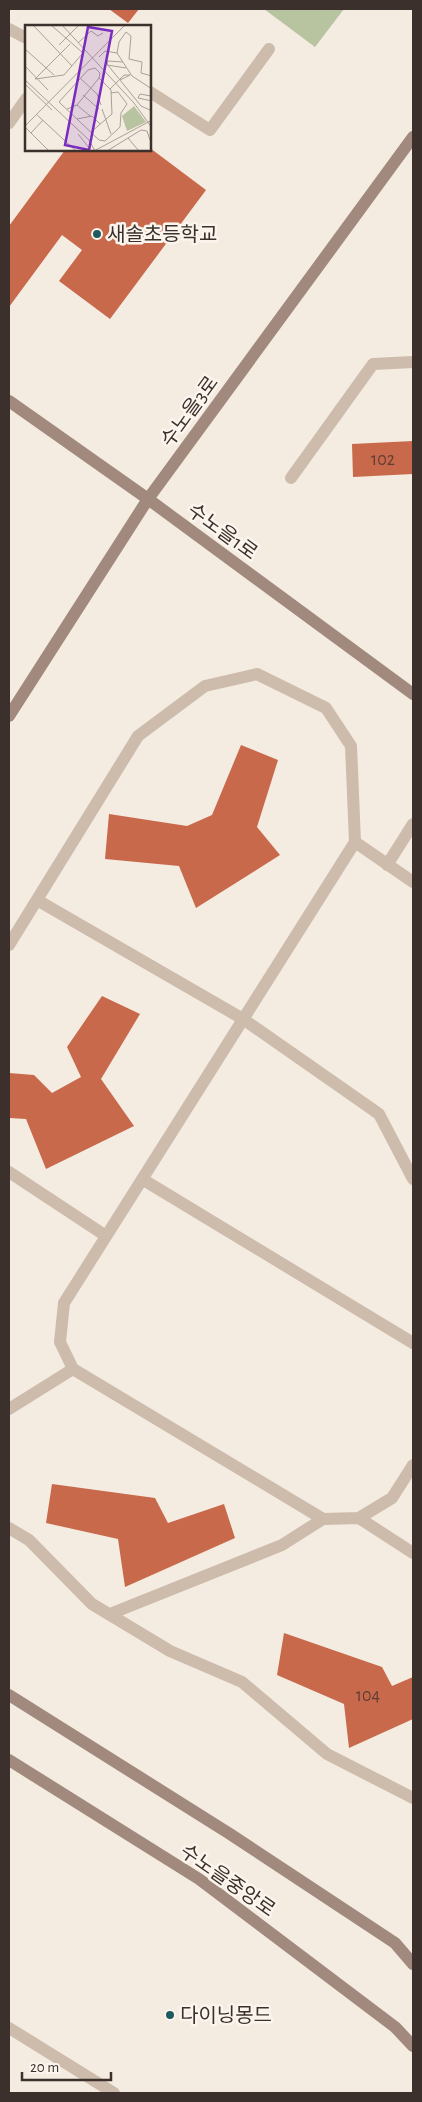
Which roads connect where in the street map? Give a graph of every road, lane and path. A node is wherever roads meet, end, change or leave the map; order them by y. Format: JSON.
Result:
{"nodes":[{"id":1,"x":9,"y":29,"type":"edge"},
{"id":2,"x":25,"y":37,"type":"edge"},
{"id":3,"x":269,"y":49,"type":"dead end"},
{"id":4,"x":151,"y":93,"type":"edge"},
{"id":5,"x":25,"y":100,"type":"edge"},
{"id":6,"x":9,"y":123,"type":"edge"},
{"id":7,"x":413,"y":137,"type":"edge"},
{"id":8,"x":413,"y":362,"type":"edge"},
{"id":9,"x":9,"y":401,"type":"edge"},
{"id":10,"x":291,"y":478,"type":"dead end"},
{"id":11,"x":148,"y":499,"type":"junction"},
{"id":12,"x":413,"y":694,"type":"edge"},
{"id":13,"x":9,"y":716,"type":"edge"},
{"id":14,"x":413,"y":824,"type":"edge"},
{"id":15,"x":355,"y":842,"type":"junction"},
{"id":16,"x":387,"y":865,"type":"junction"},
{"id":17,"x":413,"y":882,"type":"edge"},
{"id":18,"x":37,"y":900,"type":"junction"},
{"id":19,"x":9,"y":945,"type":"edge"},
{"id":20,"x":243,"y":1019,"type":"junction"},
{"id":21,"x":9,"y":1172,"type":"edge"},
{"id":22,"x":142,"y":1179,"type":"junction"},
{"id":23,"x":413,"y":1179,"type":"edge"},
{"id":24,"x":106,"y":1236,"type":"junction"},
{"id":25,"x":413,"y":1343,"type":"edge"},
{"id":26,"x":73,"y":1369,"type":"junction"},
{"id":27,"x":9,"y":1409,"type":"edge"},
{"id":28,"x":413,"y":1465,"type":"edge"},
{"id":29,"x":323,"y":1518,"type":"junction"},
{"id":30,"x":359,"y":1518,"type":"junction"},
{"id":31,"x":9,"y":1528,"type":"edge"},
{"id":32,"x":413,"y":1553,"type":"edge"},
{"id":33,"x":110,"y":1614,"type":"junction"},
{"id":34,"x":9,"y":1695,"type":"edge"},
{"id":35,"x":9,"y":1760,"type":"edge"},
{"id":36,"x":411,"y":1792,"type":"edge"},
{"id":37,"x":413,"y":1964,"type":"edge"},
{"id":38,"x":9,"y":2028,"type":"edge"},
{"id":39,"x":413,"y":2046,"type":"edge"},
{"id":40,"x":98,"y":2088,"type":"edge"},
{"id":41,"x":114,"y":2093,"type":"edge"}],
"edges":[{"from":1,"to":2,"type":"street"},
{"from":3,"to":4,"type":"street"},
{"from":5,"to":6,"type":"street"},
{"from":7,"to":11,"type":"street","name":"수노을3로"},
{"from":8,"to":10,"type":"street"},
{"from":9,"to":11,"type":"street","name":"수노을1로"},
{"from":11,"to":12,"type":"street","name":"수노을1로"},
{"from":11,"to":13,"type":"street","name":"수노을3로"},
{"from":14,"to":16,"type":"street"},
{"from":15,"to":16,"type":"street"},
{"from":15,"to":18,"type":"street"},
{"from":15,"to":20,"type":"street"},
{"from":16,"to":17,"type":"street"},
{"from":18,"to":19,"type":"street"},
{"from":18,"to":20,"type":"street"},
{"from":20,"to":22,"type":"street"},
{"from":20,"to":23,"type":"street"},
{"from":21,"to":24,"type":"street"},
{"from":22,"to":24,"type":"street"},
{"from":22,"to":25,"type":"street"},
{"from":24,"to":26,"type":"street"},
{"from":26,"to":27,"type":"street"},
{"from":26,"to":29,"type":"street"},
{"from":28,"to":30,"type":"street"},
{"from":29,"to":30,"type":"street"},
{"from":29,"to":33,"type":"street"},
{"from":30,"to":32,"type":"street"},
{"from":31,"to":33,"type":"street"},
{"from":33,"to":36,"type":"street"},
{"from":34,"to":37,"type":"street","name":"수노을중앙로"},
{"from":35,"to":39,"type":"street","name":"수노을중앙로"},
{"from":38,"to":40,"type":"street"},
{"from":40,"to":41,"type":"street"}]}
